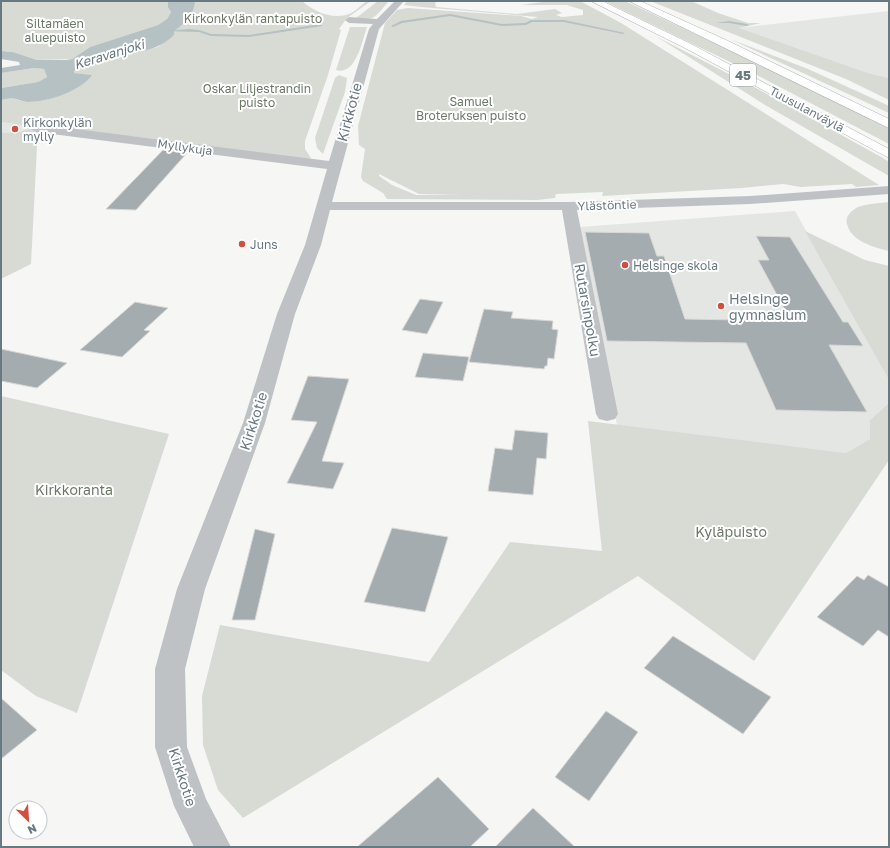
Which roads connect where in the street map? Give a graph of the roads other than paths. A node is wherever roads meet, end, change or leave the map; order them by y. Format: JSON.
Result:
{"nodes":[{"id":1,"x":400,"y":1,"type":"edge"},
{"id":2,"x":595,"y":1,"type":"edge"},
{"id":3,"x":633,"y":1,"type":"edge"},
{"id":4,"x":349,"y":20,"type":"dead end"},
{"id":5,"x":379,"y":22,"type":"junction"},
{"id":6,"x":889,"y":124,"type":"edge"},
{"id":7,"x":36,"y":128,"type":"dead end"},
{"id":8,"x":889,"y":154,"type":"edge"},
{"id":9,"x":334,"y":166,"type":"junction"},
{"id":10,"x":889,"y":190,"type":"edge"},
{"id":11,"x":324,"y":206,"type":"junction"},
{"id":12,"x":569,"y":206,"type":"junction"},
{"id":13,"x":607,"y":414,"type":"dead end"},
{"id":14,"x":213,"y":847,"type":"edge"}],
"edges":[{"from":1,"to":5,"type":"street","name":"Kirkkotie"},
{"from":2,"to":8,"type":"highway","name":"Tuusulanväylä","number":"45"},
{"from":3,"to":6,"type":"highway","name":"Tuusulanväylä","number":"45"},
{"from":4,"to":5,"type":"street"},
{"from":5,"to":9,"type":"street","name":"Kirkkotie"},
{"from":7,"to":9,"type":"street","name":"Myllykuja"},
{"from":9,"to":11,"type":"street","name":"Kirkkotie"},
{"from":10,"to":12,"type":"street","name":"Ylästöntie"},
{"from":11,"to":12,"type":"street","name":"Ylästöntie"},
{"from":11,"to":14,"type":"street","name":"Kirkkotie"},
{"from":12,"to":13,"type":"street","name":"Rutarsinpolku"}]}
